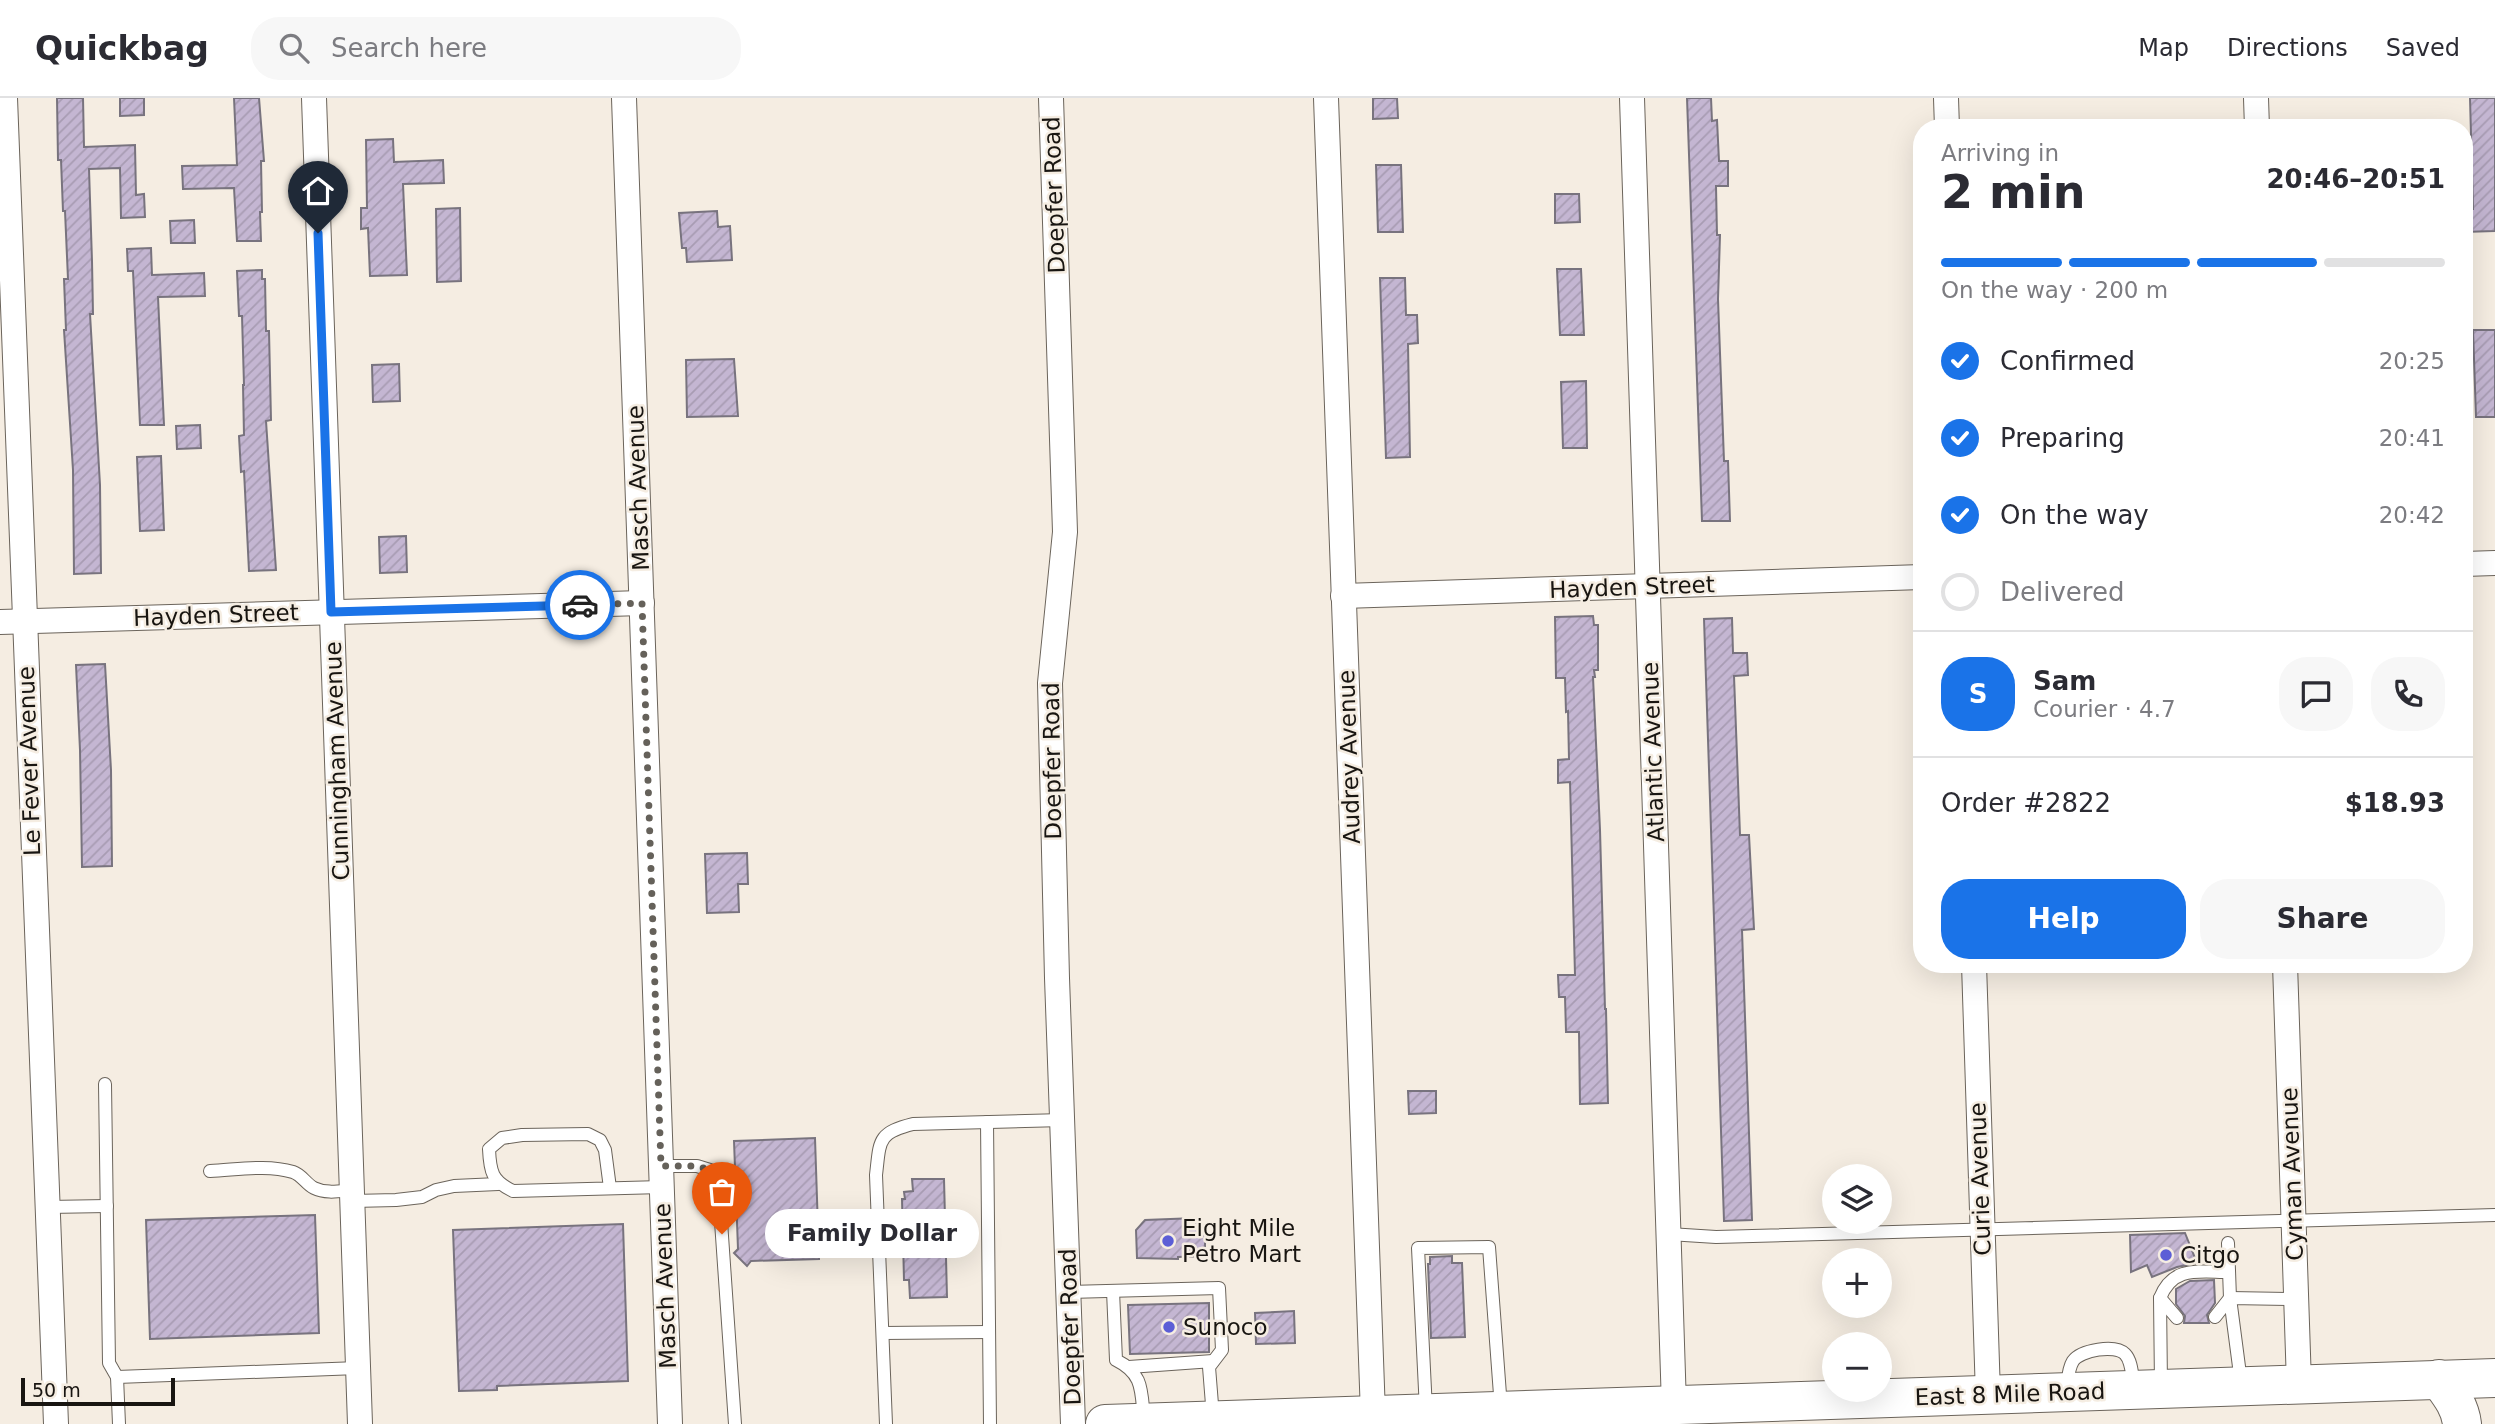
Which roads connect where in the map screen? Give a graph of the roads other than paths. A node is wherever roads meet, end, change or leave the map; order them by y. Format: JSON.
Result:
{"nodes":[{"id":1,"x":5,"y":98,"type":"edge"},
{"id":2,"x":314,"y":98,"type":"edge"},
{"id":3,"x":624,"y":98,"type":"edge"},
{"id":4,"x":1051,"y":98,"type":"edge"},
{"id":5,"x":1326,"y":98,"type":"edge"},
{"id":6,"x":1632,"y":98,"type":"edge"},
{"id":7,"x":1946,"y":98,"type":"edge"},
{"id":8,"x":2256,"y":98,"type":"edge"},
{"id":9,"x":1947,"y":119,"type":"edge"},
{"id":10,"x":2257,"y":119,"type":"edge"},
{"id":11,"x":2473,"y":564,"type":"edge"},
{"id":12,"x":2495,"y":564,"type":"edge"},
{"id":13,"x":1913,"y":577,"type":"edge"},
{"id":14,"x":1647,"y":586,"type":"junction"},
{"id":15,"x":1343,"y":596,"type":"junction"},
{"id":16,"x":642,"y":603,"type":"junction"},
{"id":17,"x":331,"y":612,"type":"junction"},
{"id":18,"x":12,"y":622,"type":"edge"},
{"id":19,"x":1974,"y":973,"type":"edge"},
{"id":20,"x":2285,"y":973,"type":"edge"},
{"id":21,"x":105,"y":1084,"type":"dead end"},
{"id":22,"x":1063,"y":1120,"type":"junction"},
{"id":23,"x":986,"y":1122,"type":"junction"},
{"id":24,"x":211,"y":1171,"type":"dead end"},
{"id":25,"x":661,"y":1176,"type":"junction"},
{"id":26,"x":498,"y":1184,"type":"junction"},
{"id":27,"x":610,"y":1188,"type":"junction"},
{"id":28,"x":352,"y":1196,"type":"junction"},
{"id":29,"x":107,"y":1206,"type":"junction"},
{"id":30,"x":48,"y":1207,"type":"junction"},
{"id":31,"x":2495,"y":1215,"type":"edge"},
{"id":32,"x":2293,"y":1221,"type":"junction"},
{"id":33,"x":1982,"y":1230,"type":"junction"},
{"id":34,"x":1669,"y":1234,"type":"junction"},
{"id":35,"x":2228,"y":1243,"type":"dead end"},
{"id":36,"x":2228,"y":1272,"type":"junction"},
{"id":37,"x":1113,"y":1291,"type":"junction"},
{"id":38,"x":1069,"y":1292,"type":"junction"},
{"id":39,"x":2160,"y":1298,"type":"junction"},
{"id":40,"x":2176,"y":1298,"type":"dead end"},
{"id":41,"x":2215,"y":1298,"type":"dead end"},
{"id":42,"x":2230,"y":1298,"type":"junction"},
{"id":43,"x":2296,"y":1300,"type":"junction"},
{"id":44,"x":2215,"y":1317,"type":"dead end"},
{"id":45,"x":2177,"y":1318,"type":"dead end"},
{"id":46,"x":989,"y":1332,"type":"junction"},
{"id":47,"x":883,"y":1334,"type":"junction"},
{"id":48,"x":1213,"y":1361,"type":"junction"},
{"id":49,"x":1129,"y":1367,"type":"junction"},
{"id":50,"x":358,"y":1368,"type":"junction"},
{"id":51,"x":117,"y":1377,"type":"junction"},
{"id":52,"x":2495,"y":1378,"type":"edge"},
{"id":53,"x":2439,"y":1380,"type":"junction"},
{"id":54,"x":2299,"y":1384,"type":"junction"},
{"id":55,"x":2242,"y":1386,"type":"junction"},
{"id":56,"x":2148,"y":1389,"type":"junction"},
{"id":57,"x":1988,"y":1395,"type":"junction"},
{"id":58,"x":1674,"y":1406,"type":"junction"},
{"id":59,"x":1502,"y":1411,"type":"junction"},
{"id":60,"x":1426,"y":1414,"type":"junction"},
{"id":61,"x":1373,"y":1415,"type":"junction"},
{"id":62,"x":1214,"y":1420,"type":"junction"},
{"id":63,"x":1324,"y":1420,"type":"edge"},
{"id":64,"x":1149,"y":1423,"type":"edge"},
{"id":65,"x":56,"y":1424,"type":"edge"},
{"id":66,"x":119,"y":1424,"type":"edge"},
{"id":67,"x":360,"y":1424,"type":"edge"},
{"id":68,"x":670,"y":1424,"type":"edge"},
{"id":69,"x":735,"y":1424,"type":"edge"},
{"id":70,"x":887,"y":1424,"type":"edge"},
{"id":71,"x":990,"y":1424,"type":"edge"},
{"id":72,"x":1073,"y":1424,"type":"edge"},
{"id":73,"x":1105,"y":1424,"type":"edge"},
{"id":74,"x":2462,"y":1424,"type":"edge"}],
"edges":[{"from":1,"to":18,"type":"street","name":"Le Fever Avenue"},
{"from":2,"to":17,"type":"street","name":"Cunningham Avenue"},
{"from":3,"to":16,"type":"street","name":"Masch Avenue"},
{"from":4,"to":22,"type":"street","name":"Doepfer Road"},
{"from":5,"to":15,"type":"street","name":"Audrey Avenue"},
{"from":6,"to":14,"type":"street","name":"Atlantic Avenue"},
{"from":7,"to":9,"type":"street"},
{"from":8,"to":10,"type":"street"},
{"from":11,"to":12,"type":"street"},
{"from":13,"to":14,"type":"street","name":"Hayden Street"},
{"from":14,"to":15,"type":"street","name":"Hayden Street"},
{"from":14,"to":34,"type":"street","name":"Atlantic Avenue"},
{"from":15,"to":61,"type":"street","name":"Audrey Avenue"},
{"from":16,"to":17,"type":"street","name":"Hayden Street"},
{"from":16,"to":25,"type":"street","name":"Masch Avenue"},
{"from":17,"to":18,"type":"street","name":"Hayden Street"},
{"from":17,"to":28,"type":"street","name":"Cunningham Avenue"},
{"from":18,"to":30,"type":"street","name":"Le Fever Avenue"},
{"from":19,"to":33,"type":"street","name":"Curie Avenue"},
{"from":20,"to":32,"type":"street","name":"Cyman Avenue"},
{"from":21,"to":29,"type":"lane"},
{"from":22,"to":23,"type":"lane"},
{"from":22,"to":38,"type":"street","name":"Doepfer Road"},
{"from":23,"to":46,"type":"lane"},
{"from":23,"to":47,"type":"lane"},
{"from":24,"to":28,"type":"lane"},
{"from":25,"to":27,"type":"lane"},
{"from":25,"to":68,"type":"street","name":"Masch Avenue"},
{"from":25,"to":69,"type":"lane"},
{"from":26,"to":27,"type":"lane"},
{"from":26,"to":27,"type":"lane"},
{"from":26,"to":28,"type":"lane"},
{"from":28,"to":50,"type":"street","name":"Cunningham Avenue"},
{"from":29,"to":30,"type":"lane"},
{"from":29,"to":51,"type":"lane"},
{"from":30,"to":65,"type":"street","name":"Le Fever Avenue"},
{"from":31,"to":32,"type":"lane"},
{"from":32,"to":33,"type":"lane"},
{"from":32,"to":43,"type":"street","name":"Cyman Avenue"},
{"from":33,"to":34,"type":"lane"},
{"from":33,"to":57,"type":"street","name":"Curie Avenue"},
{"from":34,"to":58,"type":"street","name":"Atlantic Avenue"},
{"from":35,"to":36,"type":"lane"},
{"from":36,"to":39,"type":"lane"},
{"from":36,"to":42,"type":"lane"},
{"from":37,"to":38,"type":"lane"},
{"from":37,"to":48,"type":"lane"},
{"from":37,"to":49,"type":"lane"},
{"from":38,"to":72,"type":"street","name":"Doepfer Road"},
{"from":39,"to":40,"type":"lane"},
{"from":39,"to":45,"type":"lane"},
{"from":39,"to":56,"type":"lane"},
{"from":41,"to":42,"type":"lane"},
{"from":42,"to":43,"type":"lane"},
{"from":42,"to":44,"type":"lane"},
{"from":42,"to":55,"type":"lane"},
{"from":43,"to":54,"type":"street","name":"Cyman Avenue"},
{"from":46,"to":47,"type":"lane"},
{"from":46,"to":71,"type":"lane"},
{"from":47,"to":70,"type":"lane"},
{"from":48,"to":49,"type":"lane"},
{"from":48,"to":62,"type":"lane"},
{"from":49,"to":64,"type":"lane"},
{"from":50,"to":51,"type":"lane"},
{"from":50,"to":67,"type":"street","name":"Cunningham Avenue"},
{"from":51,"to":66,"type":"lane"},
{"from":52,"to":53,"type":"highway","name":"East 8 Mile Road"},
{"from":53,"to":54,"type":"highway","name":"East 8 Mile Road"},
{"from":53,"to":74,"type":"highway"},
{"from":54,"to":55,"type":"highway","name":"East 8 Mile Road"},
{"from":55,"to":56,"type":"highway","name":"East 8 Mile Road"},
{"from":56,"to":57,"type":"highway","name":"East 8 Mile Road"},
{"from":57,"to":58,"type":"highway","name":"East 8 Mile Road"},
{"from":58,"to":59,"type":"highway","name":"East 8 Mile Road"},
{"from":59,"to":60,"type":"highway","name":"East 8 Mile Road"},
{"from":59,"to":60,"type":"lane"},
{"from":60,"to":61,"type":"highway","name":"East 8 Mile Road"},
{"from":61,"to":63,"type":"highway","name":"East 8 Mile Road"},
{"from":62,"to":63,"type":"highway","name":"East 8 Mile Road"},
{"from":62,"to":64,"type":"highway","name":"East 8 Mile Road"},
{"from":64,"to":73,"type":"highway","name":"East 8 Mile Road"}]}
